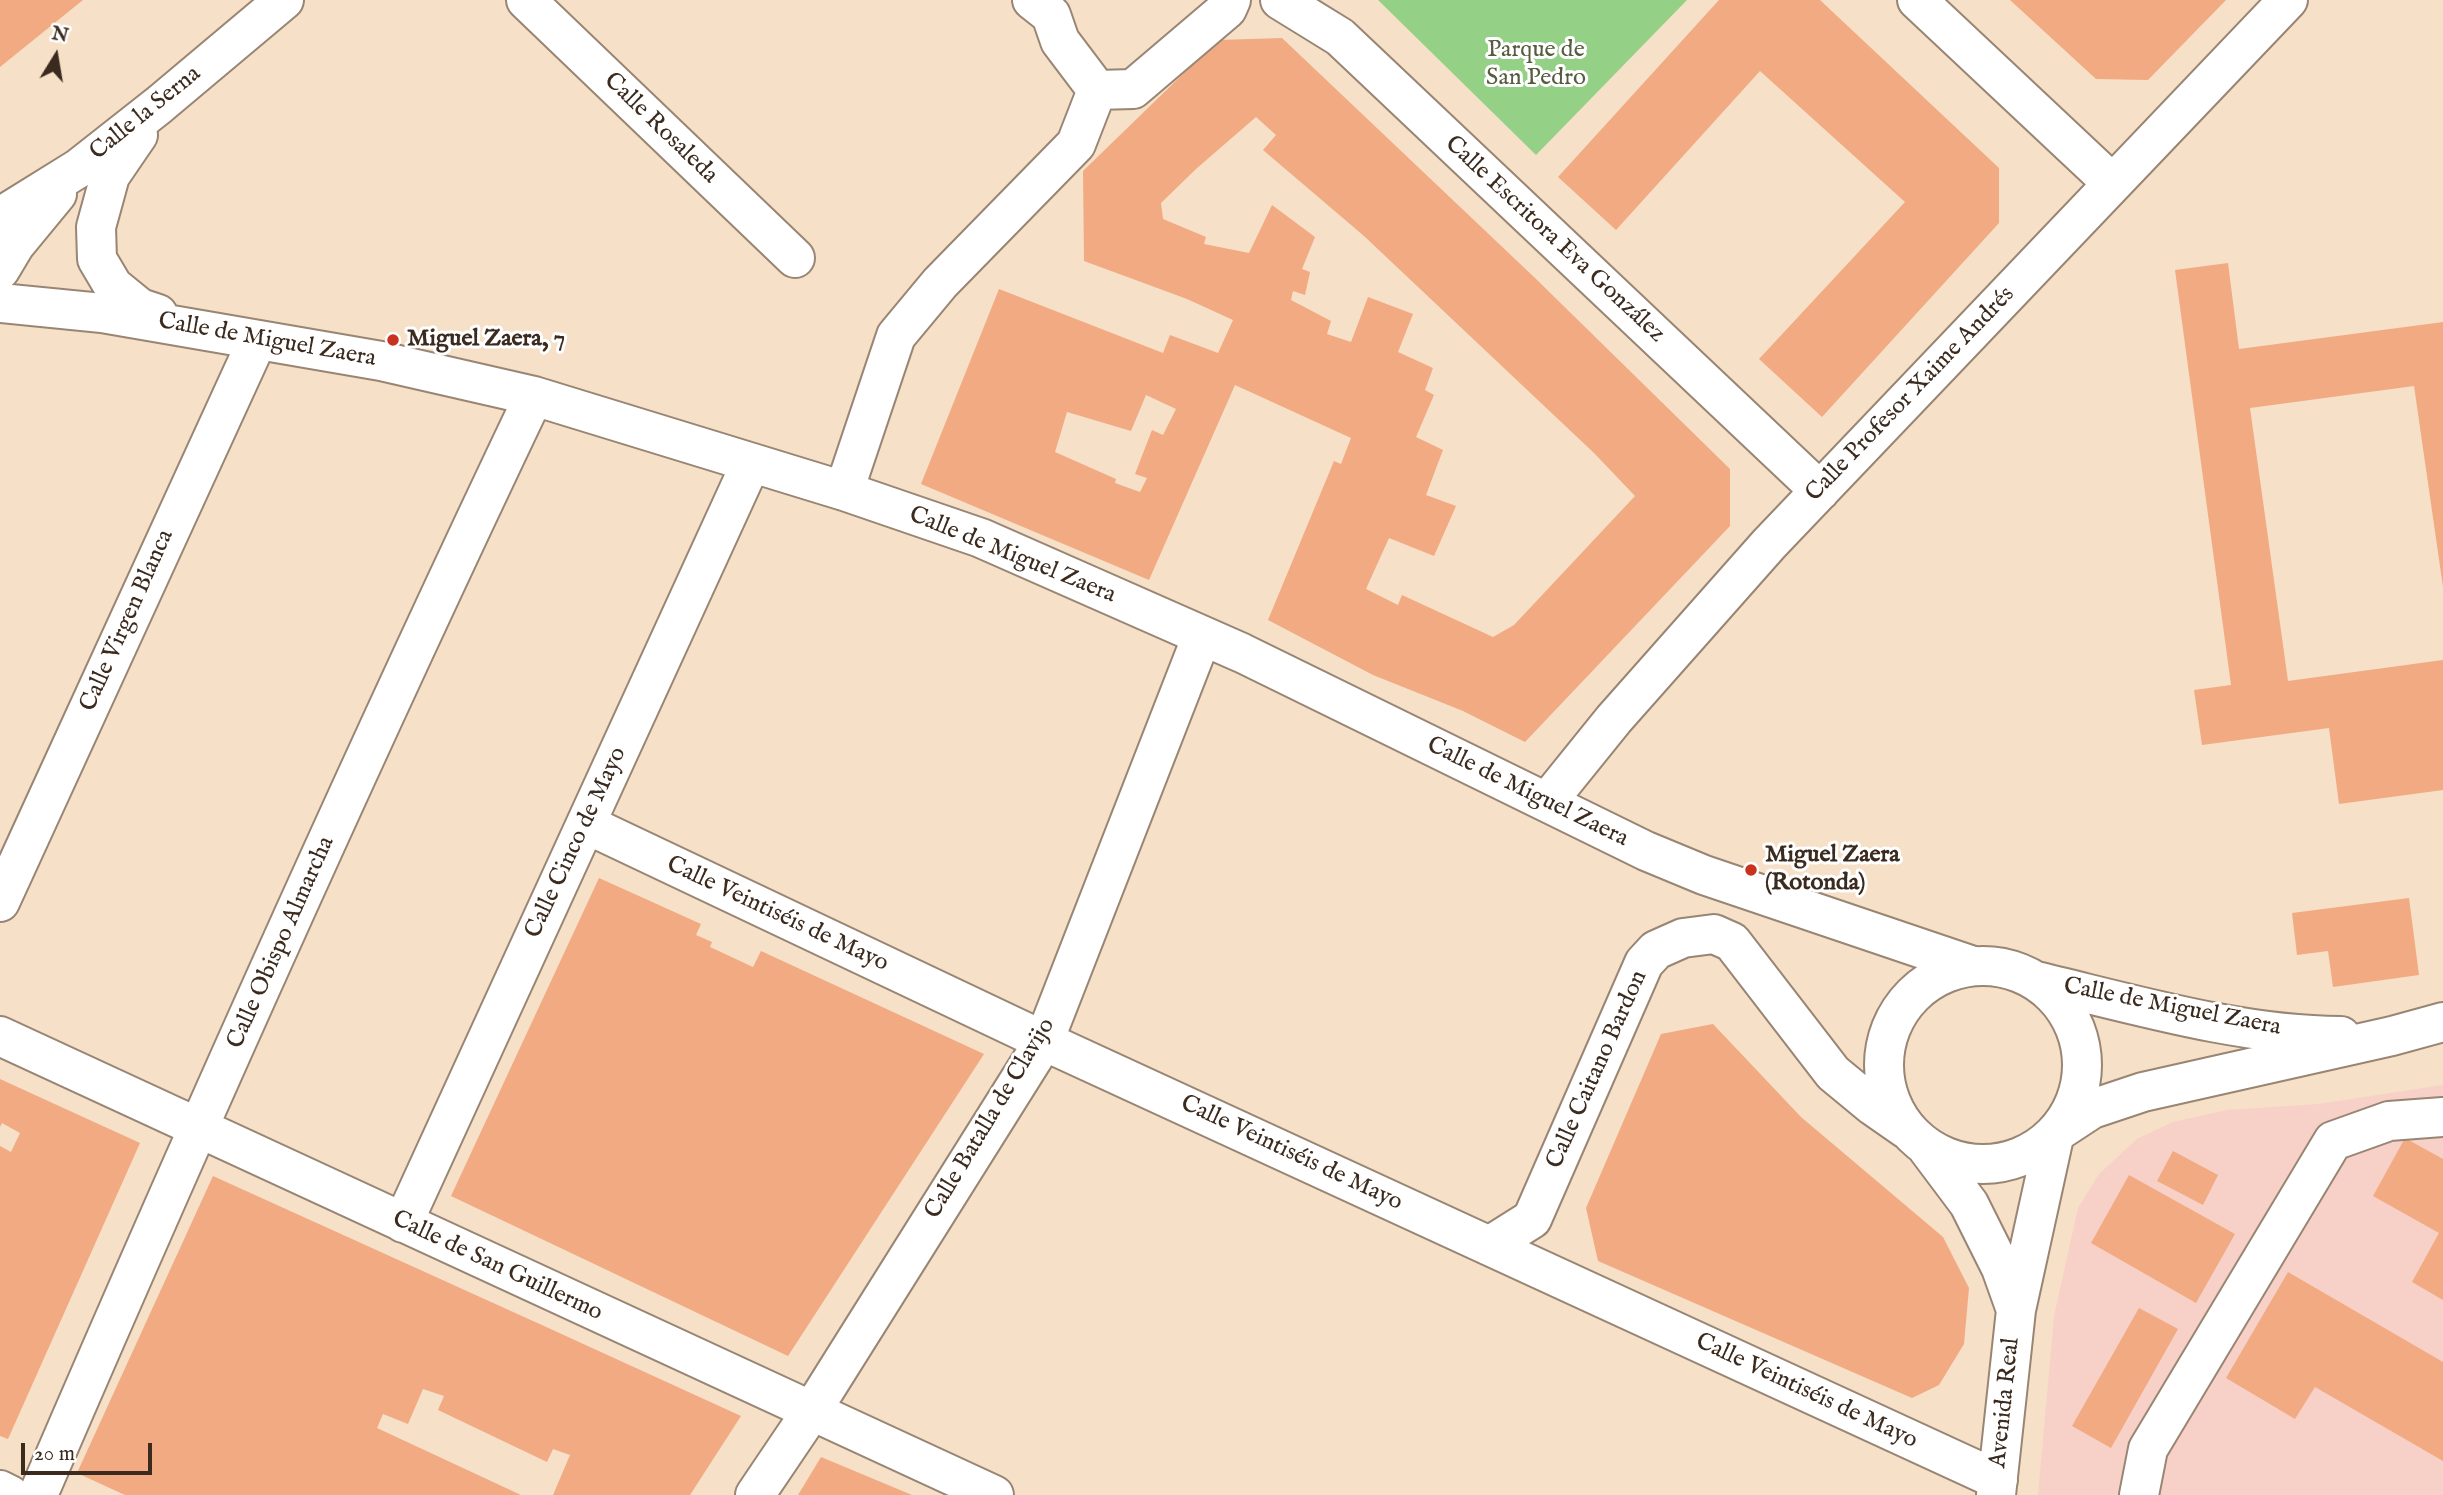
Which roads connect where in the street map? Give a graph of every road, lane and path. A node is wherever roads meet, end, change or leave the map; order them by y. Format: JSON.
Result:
{"nodes":[{"id":1,"x":284,"y":0,"type":"edge"},
{"id":2,"x":526,"y":0,"type":"edge"},
{"id":3,"x":1231,"y":0,"type":"edge"},
{"id":4,"x":1280,"y":0,"type":"edge"},
{"id":5,"x":1917,"y":0,"type":"edge"},
{"id":6,"x":2288,"y":0,"type":"edge"},
{"id":7,"x":1047,"y":5,"type":"edge"},
{"id":8,"x":1097,"y":90,"type":"junction"},
{"id":9,"x":159,"y":105,"type":"junction"},
{"id":10,"x":79,"y":168,"type":"junction"},
{"id":11,"x":2112,"y":183,"type":"junction"},
{"id":12,"x":0,"y":217,"type":"edge"},
{"id":13,"x":794,"y":258,"type":"dead end"},
{"id":14,"x":0,"y":270,"type":"edge"},
{"id":15,"x":0,"y":303,"type":"edge"},
{"id":16,"x":197,"y":328,"type":"junction"},
{"id":17,"x":257,"y":341,"type":"junction"},
{"id":18,"x":534,"y":396,"type":"junction"},
{"id":19,"x":751,"y":463,"type":"junction"},
{"id":20,"x":844,"y":491,"type":"junction"},
{"id":21,"x":1820,"y":491,"type":"junction"},
{"id":22,"x":1202,"y":636,"type":"junction"},
{"id":23,"x":1547,"y":802,"type":"junction"},
{"id":24,"x":586,"y":824,"type":"junction"},
{"id":25,"x":0,"y":902,"type":"edge"},
{"id":26,"x":1973,"y":966,"type":"junction"},
{"id":27,"x":2036,"y":981,"type":"junction"},
{"id":28,"x":2443,"y":1022,"type":"edge"},
{"id":29,"x":2392,"y":1036,"type":"junction"},
{"id":30,"x":0,"y":1037,"type":"edge"},
{"id":31,"x":1044,"y":1041,"type":"junction"},
{"id":32,"x":2443,"y":1117,"type":"edge"},
{"id":33,"x":198,"y":1128,"type":"junction"},
{"id":34,"x":2057,"y":1133,"type":"junction"},
{"id":35,"x":1916,"y":1138,"type":"junction"},
{"id":36,"x":403,"y":1223,"type":"junction"},
{"id":37,"x":1489,"y":1245,"type":"junction"},
{"id":38,"x":2016,"y":1310,"type":"junction"},
{"id":39,"x":811,"y":1412,"type":"junction"},
{"id":40,"x":1997,"y":1488,"type":"edge"},
{"id":41,"x":0,"y":1490,"type":"edge"},
{"id":42,"x":10,"y":1495,"type":"edge"},
{"id":43,"x":38,"y":1495,"type":"edge"},
{"id":44,"x":755,"y":1495,"type":"edge"},
{"id":45,"x":994,"y":1495,"type":"edge"},
{"id":46,"x":2139,"y":1495,"type":"edge"}],
"edges":[{"from":1,"to":9,"type":"street","name":"Calle la Serna"},
{"from":2,"to":13,"type":"street","name":"Calle Rosaleda"},
{"from":3,"to":8,"type":"street"},
{"from":4,"to":21,"type":"street","name":"Calle Escritora Eva González"},
{"from":5,"to":11,"type":"street"},
{"from":6,"to":11,"type":"street","name":"Calle Profesor Xaime Andrés"},
{"from":7,"to":8,"type":"street"},
{"from":8,"to":20,"type":"street"},
{"from":9,"to":10,"type":"street","name":"Calle la Serna"},
{"from":9,"to":16,"type":"street"},
{"from":10,"to":12,"type":"street","name":"Calle la Serna"},
{"from":10,"to":14,"type":"street"},
{"from":11,"to":21,"type":"street","name":"Calle Profesor Xaime Andrés"},
{"from":15,"to":16,"type":"street","name":"Calle de Miguel Zaera"},
{"from":16,"to":17,"type":"street","name":"Calle de Miguel Zaera"},
{"from":17,"to":18,"type":"street","name":"Calle de Miguel Zaera"},
{"from":17,"to":25,"type":"street","name":"Calle Virgen Blanca"},
{"from":18,"to":19,"type":"street","name":"Calle de Miguel Zaera"},
{"from":18,"to":33,"type":"street","name":"Calle Obispo Almarcha"},
{"from":19,"to":20,"type":"street","name":"Calle de Miguel Zaera"},
{"from":19,"to":24,"type":"street","name":"Calle Cinco de Mayo"},
{"from":20,"to":22,"type":"street","name":"Calle de Miguel Zaera"},
{"from":21,"to":23,"type":"street","name":"Calle Profesor Xaime Andrés"},
{"from":22,"to":23,"type":"street","name":"Calle de Miguel Zaera"},
{"from":22,"to":31,"type":"street","name":"Calle Batalla de Clavijo"},
{"from":23,"to":26,"type":"street","name":"Calle de Miguel Zaera"},
{"from":24,"to":31,"type":"street","name":"Calle Veintiséis de Mayo"},
{"from":24,"to":36,"type":"street","name":"Calle Cinco de Mayo"},
{"from":26,"to":27,"type":"street"},
{"from":26,"to":35,"type":"street"},
{"from":27,"to":29,"type":"street","name":"Calle de Miguel Zaera"},
{"from":27,"to":34,"type":"street"},
{"from":28,"to":29,"type":"street","name":"Calle de Miguel Zaera"},
{"from":29,"to":34,"type":"street","name":"Calle de Miguel Zaera"},
{"from":30,"to":33,"type":"street","name":"Calle de San Guillermo"},
{"from":31,"to":37,"type":"street","name":"Calle Veintiséis de Mayo"},
{"from":31,"to":39,"type":"street","name":"Calle Batalla de Clavijo"},
{"from":32,"to":46,"type":"street"},
{"from":33,"to":36,"type":"street","name":"Calle de San Guillermo"},
{"from":33,"to":43,"type":"street","name":"Calle Obispo Almarcha"},
{"from":34,"to":35,"type":"street"},
{"from":34,"to":38,"type":"street","name":"Avenida Real"},
{"from":35,"to":37,"type":"street","name":"Calle Caitano Bardon"},
{"from":35,"to":38,"type":"street","name":"Avenida Real"},
{"from":36,"to":39,"type":"street","name":"Calle de San Guillermo"},
{"from":37,"to":40,"type":"street","name":"Calle Veintiséis de Mayo"},
{"from":38,"to":40,"type":"street","name":"Avenida Real"},
{"from":39,"to":44,"type":"street","name":"Calle Batalla de Clavijo"},
{"from":39,"to":45,"type":"street","name":"Calle de San Guillermo"},
{"from":41,"to":42,"type":"street"}]}
